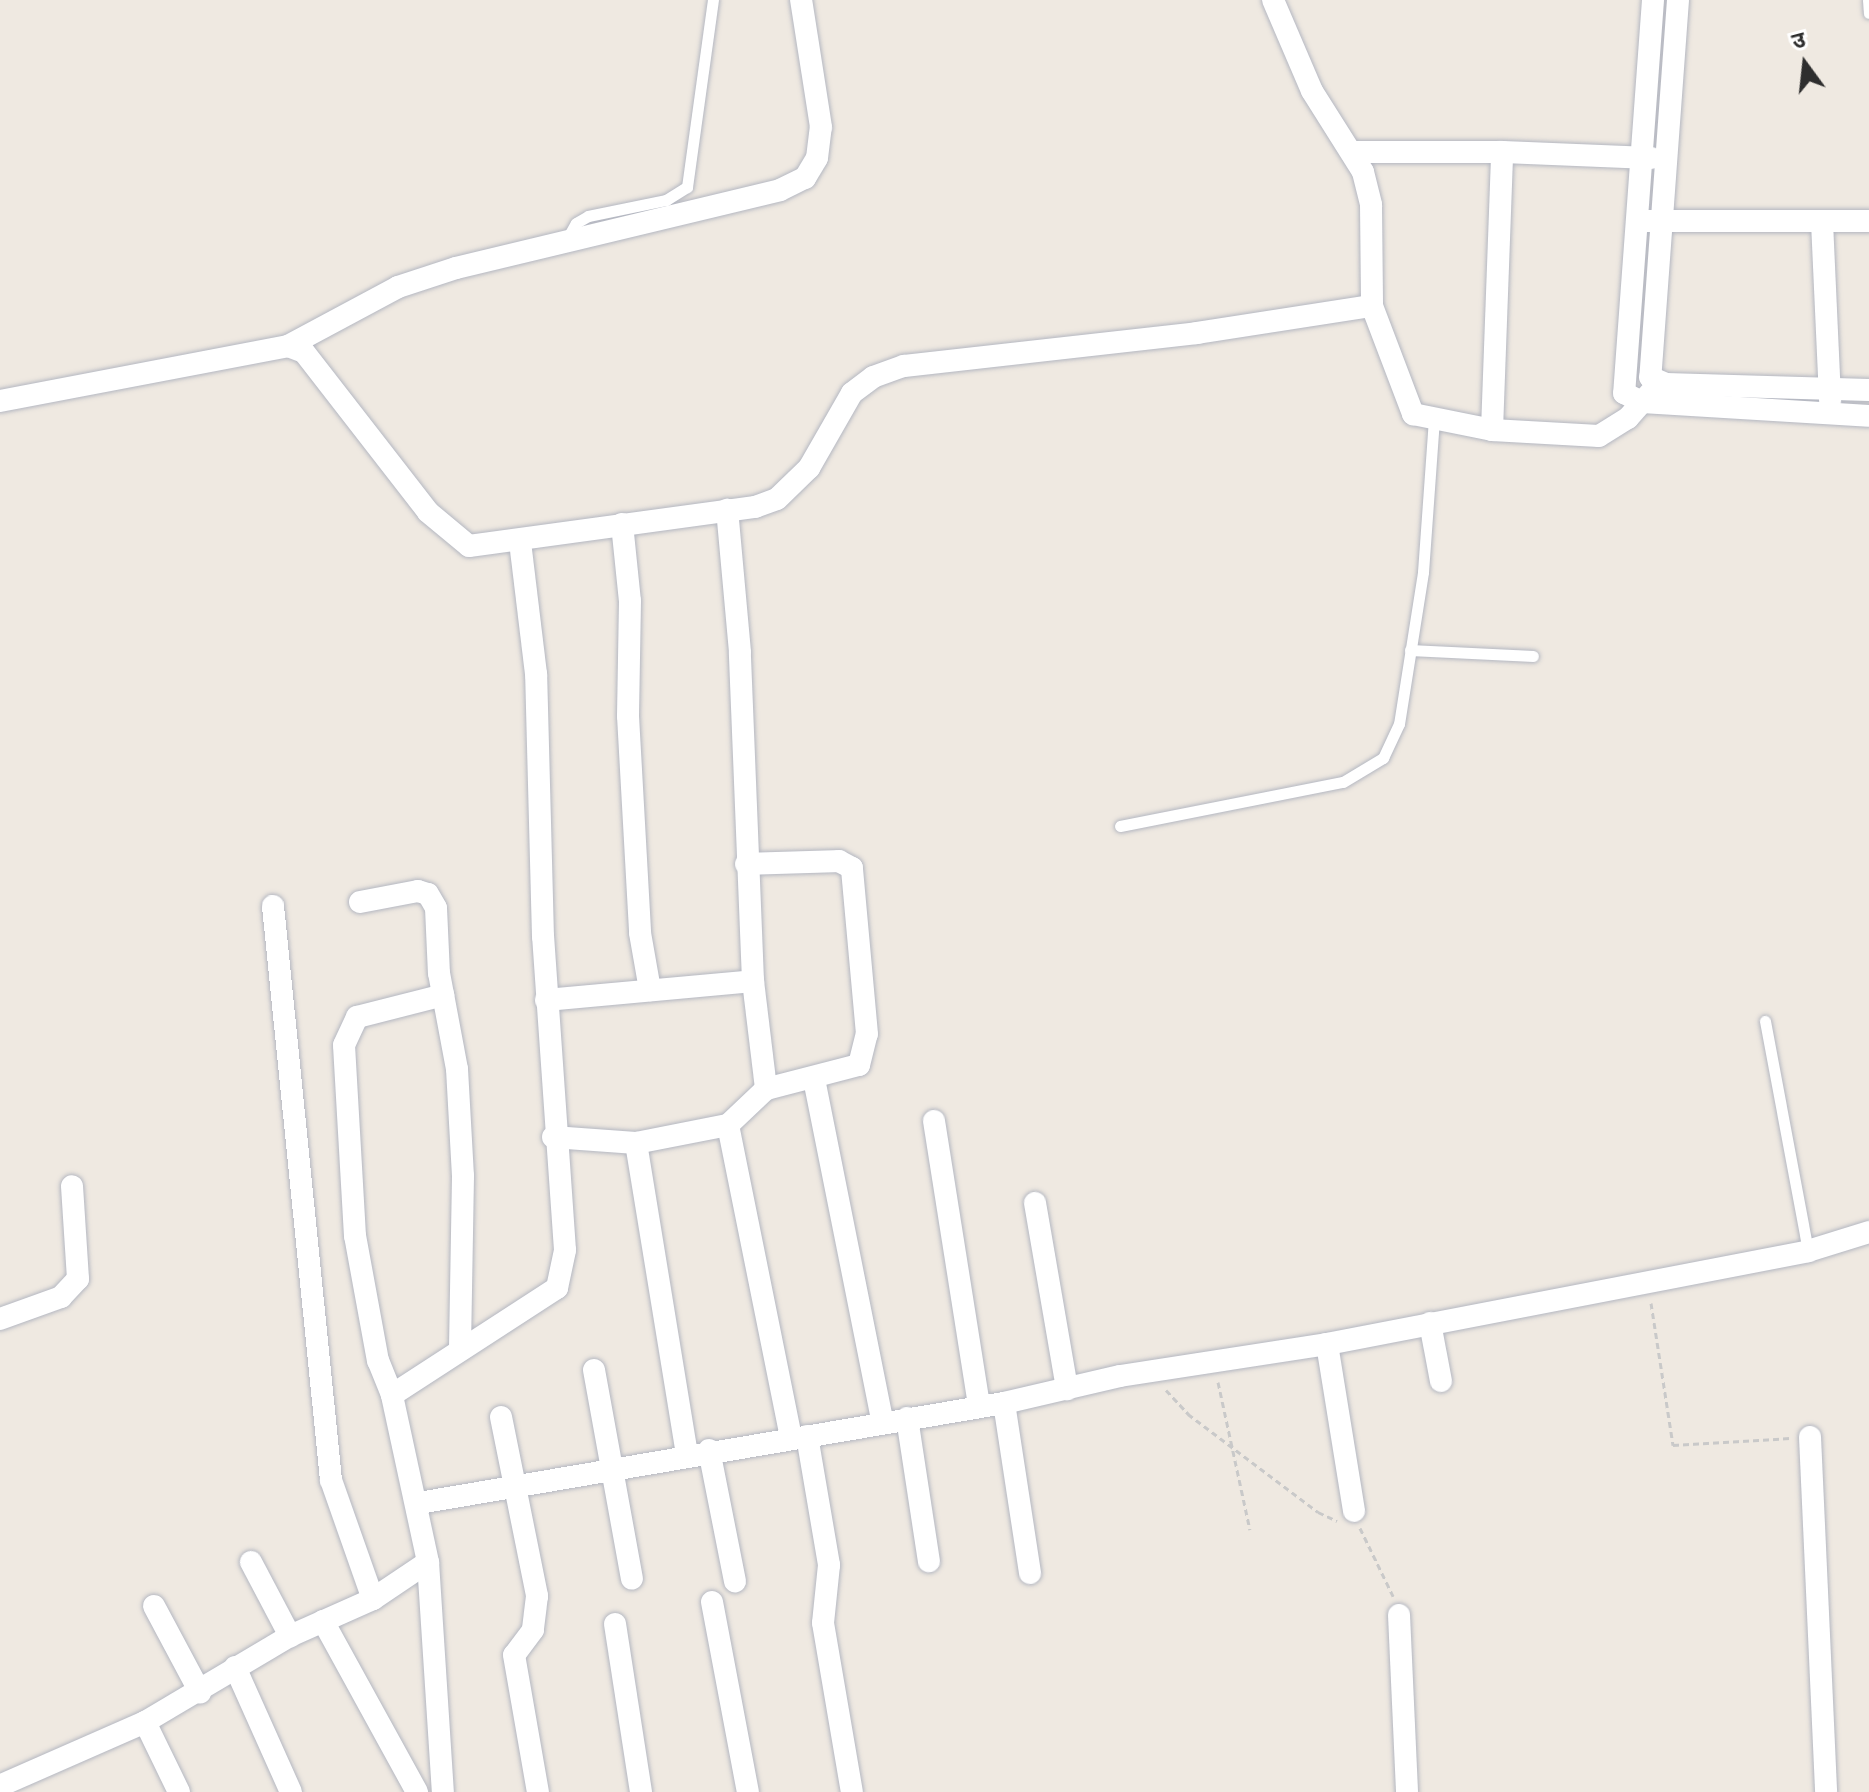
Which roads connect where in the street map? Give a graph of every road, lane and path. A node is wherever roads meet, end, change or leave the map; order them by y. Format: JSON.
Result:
{"nodes":[{"id":1,"x":713,"y":0,"type":"edge"},
{"id":2,"x":801,"y":0,"type":"edge"},
{"id":3,"x":1273,"y":0,"type":"edge"},
{"id":4,"x":1653,"y":0,"type":"edge"},
{"id":5,"x":1678,"y":0,"type":"edge"},
{"id":6,"x":1868,"y":0,"type":"edge"},
{"id":7,"x":1869,"y":13,"type":"edge"},
{"id":8,"x":1354,"y":152,"type":"junction"},
{"id":9,"x":1502,"y":152,"type":"junction"},
{"id":10,"x":1651,"y":158,"type":"junction"},
{"id":11,"x":1635,"y":221,"type":"junction"},
{"id":12,"x":1869,"y":221,"type":"edge"},
{"id":13,"x":1659,"y":222,"type":"junction"},
{"id":14,"x":1822,"y":222,"type":"junction"},
{"id":15,"x":567,"y":239,"type":"junction"},
{"id":16,"x":1372,"y":306,"type":"junction"},
{"id":17,"x":288,"y":346,"type":"junction"},
{"id":18,"x":1659,"y":383,"type":"junction"},
{"id":19,"x":1832,"y":387,"type":"junction"},
{"id":20,"x":1869,"y":390,"type":"edge"},
{"id":21,"x":0,"y":401,"type":"edge"},
{"id":22,"x":1642,"y":402,"type":"junction"},
{"id":23,"x":1828,"y":414,"type":"junction"},
{"id":24,"x":1869,"y":416,"type":"edge"},
{"id":25,"x":1434,"y":418,"type":"junction"},
{"id":26,"x":1492,"y":430,"type":"junction"},
{"id":27,"x":727,"y":510,"type":"junction"},
{"id":28,"x":622,"y":524,"type":"junction"},
{"id":29,"x":520,"y":541,"type":"junction"},
{"id":30,"x":1410,"y":650,"type":"junction"},
{"id":31,"x":1533,"y":656,"type":"dead end"},
{"id":32,"x":1120,"y":826,"type":"dead end"},
{"id":33,"x":746,"y":864,"type":"junction"},
{"id":34,"x":360,"y":902,"type":"dead end"},
{"id":35,"x":273,"y":906,"type":"dead end"},
{"id":36,"x":753,"y":981,"type":"junction"},
{"id":37,"x":650,"y":990,"type":"junction"},
{"id":38,"x":443,"y":995,"type":"junction"},
{"id":39,"x":546,"y":1000,"type":"junction"},
{"id":40,"x":1765,"y":1021,"type":"dead end"},
{"id":41,"x":814,"y":1079,"type":"junction"},
{"id":42,"x":766,"y":1089,"type":"junction"},
{"id":43,"x":934,"y":1121,"type":"dead end"},
{"id":44,"x":728,"y":1125,"type":"junction"},
{"id":45,"x":553,"y":1137,"type":"junction"},
{"id":46,"x":636,"y":1143,"type":"junction"},
{"id":47,"x":72,"y":1186,"type":"dead end"},
{"id":48,"x":1035,"y":1203,"type":"dead end"},
{"id":49,"x":1869,"y":1232,"type":"edge"},
{"id":50,"x":1808,"y":1251,"type":"junction"},
{"id":51,"x":1650,"y":1300,"type":"dead end"},
{"id":52,"x":0,"y":1319,"type":"edge"},
{"id":53,"x":1430,"y":1323,"type":"junction"},
{"id":54,"x":1327,"y":1344,"type":"junction"},
{"id":55,"x":460,"y":1350,"type":"junction"},
{"id":56,"x":1214,"y":1363,"type":"junction"},
{"id":57,"x":594,"y":1370,"type":"dead end"},
{"id":58,"x":1148,"y":1372,"type":"junction"},
{"id":59,"x":1441,"y":1381,"type":"dead end"},
{"id":60,"x":1067,"y":1389,"type":"junction"},
{"id":61,"x":392,"y":1395,"type":"junction"},
{"id":62,"x":1004,"y":1403,"type":"junction"},
{"id":63,"x":979,"y":1405,"type":"junction"},
{"id":64,"x":501,"y":1417,"type":"dead end"},
{"id":65,"x":907,"y":1418,"type":"junction"},
{"id":66,"x":883,"y":1423,"type":"junction"},
{"id":67,"x":799,"y":1437,"type":"junction"},
{"id":68,"x":1810,"y":1437,"type":"joint"},
{"id":69,"x":1232,"y":1447,"type":"junction"},
{"id":70,"x":698,"y":1452,"type":"junction"},
{"id":71,"x":612,"y":1469,"type":"junction"},
{"id":72,"x":514,"y":1485,"type":"junction"},
{"id":73,"x":419,"y":1503,"type":"junction"},
{"id":74,"x":1355,"y":1515,"type":"junction"},
{"id":75,"x":1250,"y":1530,"type":"dead end"},
{"id":76,"x":929,"y":1561,"type":"dead end"},
{"id":77,"x":251,"y":1562,"type":"dead end"},
{"id":78,"x":428,"y":1562,"type":"junction"},
{"id":79,"x":1030,"y":1573,"type":"dead end"},
{"id":80,"x":632,"y":1579,"type":"dead end"},
{"id":81,"x":735,"y":1581,"type":"dead end"},
{"id":82,"x":373,"y":1599,"type":"junction"},
{"id":83,"x":712,"y":1602,"type":"dead end"},
{"id":84,"x":154,"y":1606,"type":"dead end"},
{"id":85,"x":1399,"y":1615,"type":"joint"},
{"id":86,"x":323,"y":1621,"type":"junction"},
{"id":87,"x":615,"y":1624,"type":"dead end"},
{"id":88,"x":290,"y":1636,"type":"junction"},
{"id":89,"x":235,"y":1667,"type":"junction"},
{"id":90,"x":200,"y":1692,"type":"junction"},
{"id":91,"x":145,"y":1722,"type":"junction"},
{"id":92,"x":4,"y":1783,"type":"edge"},
{"id":93,"x":179,"y":1792,"type":"edge"},
{"id":94,"x":291,"y":1792,"type":"edge"},
{"id":95,"x":417,"y":1792,"type":"edge"},
{"id":96,"x":443,"y":1792,"type":"edge"},
{"id":97,"x":538,"y":1792,"type":"edge"},
{"id":98,"x":641,"y":1792,"type":"edge"},
{"id":99,"x":748,"y":1792,"type":"edge"},
{"id":100,"x":852,"y":1792,"type":"edge"},
{"id":101,"x":1407,"y":1792,"type":"edge"},
{"id":102,"x":1826,"y":1792,"type":"edge"}],
"edges":[{"from":1,"to":15,"type":"lane"},
{"from":2,"to":15,"type":"street"},
{"from":3,"to":8,"type":"street"},
{"from":4,"to":10,"type":"street"},
{"from":5,"to":10,"type":"street"},
{"from":6,"to":7,"type":"lane"},
{"from":8,"to":9,"type":"street"},
{"from":8,"to":16,"type":"street"},
{"from":9,"to":10,"type":"street"},
{"from":9,"to":26,"type":"street"},
{"from":10,"to":11,"type":"street"},
{"from":10,"to":13,"type":"street"},
{"from":11,"to":13,"type":"street"},
{"from":11,"to":22,"type":"street"},
{"from":12,"to":14,"type":"street"},
{"from":13,"to":14,"type":"street"},
{"from":13,"to":18,"type":"street"},
{"from":14,"to":19,"type":"street"},
{"from":15,"to":17,"type":"street"},
{"from":16,"to":25,"type":"street"},
{"from":16,"to":27,"type":"street"},
{"from":17,"to":21,"type":"street"},
{"from":17,"to":29,"type":"street"},
{"from":18,"to":19,"type":"street"},
{"from":18,"to":22,"type":"street"},
{"from":19,"to":20,"type":"street"},
{"from":19,"to":23,"type":"street"},
{"from":22,"to":23,"type":"street"},
{"from":22,"to":26,"type":"street"},
{"from":23,"to":24,"type":"street"},
{"from":25,"to":26,"type":"street"},
{"from":25,"to":30,"type":"lane"},
{"from":27,"to":28,"type":"street"},
{"from":27,"to":33,"type":"street"},
{"from":28,"to":29,"type":"street"},
{"from":28,"to":37,"type":"street"},
{"from":29,"to":39,"type":"street"},
{"from":30,"to":31,"type":"lane"},
{"from":30,"to":32,"type":"lane"},
{"from":33,"to":36,"type":"street"},
{"from":33,"to":41,"type":"street"},
{"from":34,"to":38,"type":"street"},
{"from":35,"to":82,"type":"street"},
{"from":36,"to":37,"type":"street"},
{"from":36,"to":42,"type":"street"},
{"from":37,"to":39,"type":"street"},
{"from":38,"to":55,"type":"street"},
{"from":38,"to":61,"type":"street"},
{"from":39,"to":45,"type":"street"},
{"from":40,"to":50,"type":"lane"},
{"from":41,"to":42,"type":"street"},
{"from":41,"to":66,"type":"street"},
{"from":42,"to":44,"type":"street"},
{"from":43,"to":63,"type":"street"},
{"from":44,"to":46,"type":"street"},
{"from":44,"to":67,"type":"street"},
{"from":45,"to":46,"type":"street"},
{"from":45,"to":55,"type":"street"},
{"from":46,"to":70,"type":"street"},
{"from":47,"to":52,"type":"street"},
{"from":48,"to":60,"type":"street"},
{"from":49,"to":50,"type":"street"},
{"from":50,"to":53,"type":"street"},
{"from":51,"to":68,"type":"path"},
{"from":53,"to":54,"type":"street"},
{"from":53,"to":59,"type":"street"},
{"from":54,"to":56,"type":"street"},
{"from":54,"to":74,"type":"street"},
{"from":55,"to":61,"type":"street"},
{"from":56,"to":58,"type":"street"},
{"from":56,"to":69,"type":"path"},
{"from":57,"to":71,"type":"street"},
{"from":58,"to":60,"type":"street"},
{"from":58,"to":69,"type":"path"},
{"from":60,"to":62,"type":"street"},
{"from":61,"to":73,"type":"street"},
{"from":62,"to":63,"type":"street"},
{"from":62,"to":79,"type":"street"},
{"from":63,"to":65,"type":"street"},
{"from":64,"to":72,"type":"street"},
{"from":65,"to":66,"type":"street"},
{"from":65,"to":76,"type":"street"},
{"from":66,"to":67,"type":"street"},
{"from":67,"to":70,"type":"street"},
{"from":67,"to":100,"type":"street"},
{"from":68,"to":102,"type":"street"},
{"from":69,"to":74,"type":"path"},
{"from":69,"to":75,"type":"path"},
{"from":70,"to":71,"type":"street"},
{"from":70,"to":81,"type":"street"},
{"from":71,"to":72,"type":"street"},
{"from":71,"to":80,"type":"street"},
{"from":72,"to":73,"type":"street"},
{"from":72,"to":97,"type":"street"},
{"from":73,"to":78,"type":"street"},
{"from":74,"to":85,"type":"path"},
{"from":77,"to":88,"type":"street"},
{"from":78,"to":82,"type":"street"},
{"from":78,"to":96,"type":"street"},
{"from":82,"to":86,"type":"street"},
{"from":83,"to":99,"type":"street"},
{"from":84,"to":90,"type":"street"},
{"from":85,"to":101,"type":"street"},
{"from":86,"to":88,"type":"street"},
{"from":86,"to":95,"type":"street"},
{"from":87,"to":98,"type":"street"},
{"from":88,"to":89,"type":"street"},
{"from":89,"to":90,"type":"street"},
{"from":89,"to":94,"type":"street"},
{"from":90,"to":91,"type":"street"},
{"from":91,"to":92,"type":"street"},
{"from":91,"to":93,"type":"street"}]}
